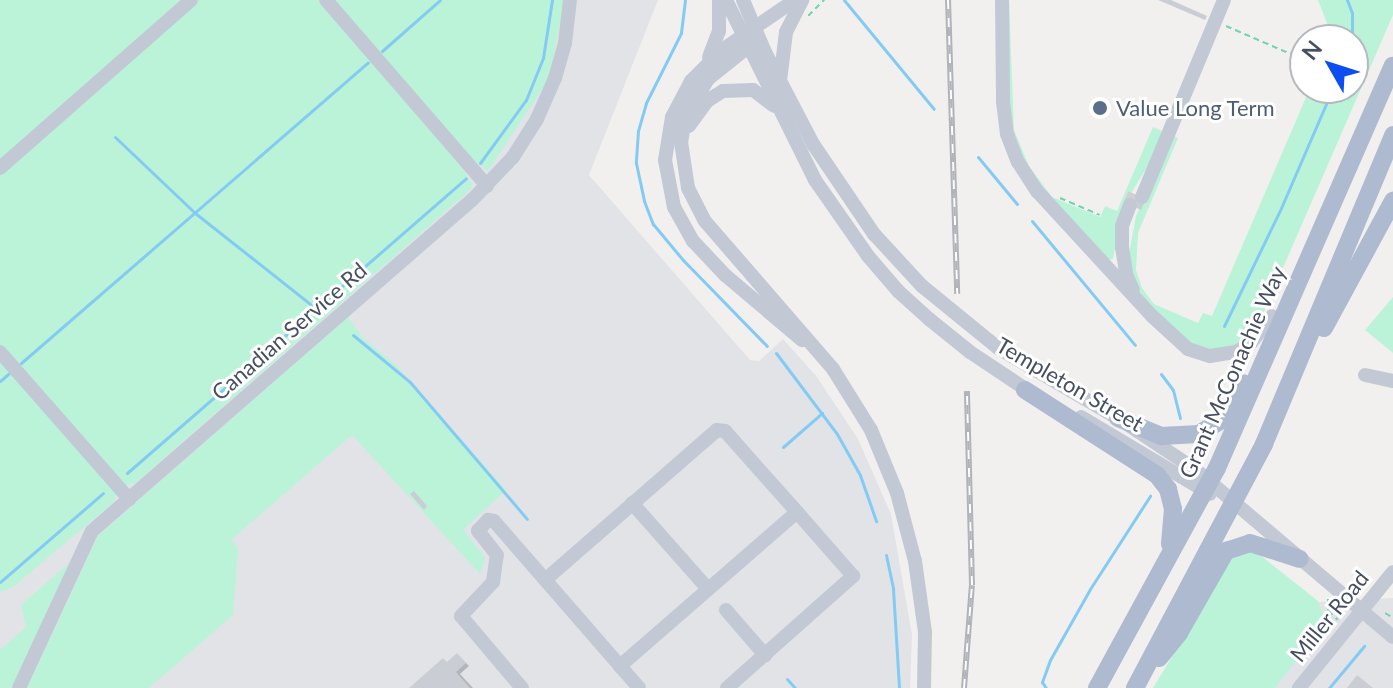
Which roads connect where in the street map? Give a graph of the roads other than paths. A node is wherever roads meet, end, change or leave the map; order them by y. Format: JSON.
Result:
{"nodes":[{"id":1,"x":191,"y":0,"type":"edge"},
{"id":2,"x":326,"y":0,"type":"edge"},
{"id":3,"x":570,"y":0,"type":"edge"},
{"id":4,"x":719,"y":0,"type":"edge"},
{"id":5,"x":726,"y":0,"type":"edge"},
{"id":6,"x":743,"y":0,"type":"edge"},
{"id":7,"x":795,"y":0,"type":"edge"},
{"id":8,"x":802,"y":0,"type":"edge"},
{"id":9,"x":1002,"y":0,"type":"edge"},
{"id":10,"x":1224,"y":0,"type":"edge"},
{"id":11,"x":748,"y":37,"type":"junction"},
{"id":12,"x":704,"y":64,"type":"junction"},
{"id":13,"x":1393,"y":66,"type":"edge"},
{"id":14,"x":780,"y":81,"type":"junction"},
{"id":15,"x":780,"y":113,"type":"junction"},
{"id":16,"x":1393,"y":135,"type":"edge"},
{"id":17,"x":682,"y":157,"type":"junction"},
{"id":18,"x":0,"y":168,"type":"edge"},
{"id":19,"x":487,"y":186,"type":"junction"},
{"id":20,"x":1333,"y":197,"type":"junction"},
{"id":21,"x":1393,"y":201,"type":"edge"},
{"id":22,"x":1141,"y":304,"type":"junction"},
{"id":23,"x":1272,"y":316,"type":"junction"},
{"id":24,"x":0,"y":352,"type":"edge"},
{"id":25,"x":821,"y":355,"type":"junction"},
{"id":26,"x":1365,"y":375,"type":"dead end"},
{"id":27,"x":1393,"y":381,"type":"edge"},
{"id":28,"x":1025,"y":390,"type":"junction"},
{"id":29,"x":1118,"y":418,"type":"junction"},
{"id":30,"x":1264,"y":444,"type":"junction"},
{"id":31,"x":1207,"y":487,"type":"junction"},
{"id":32,"x":129,"y":499,"type":"junction"},
{"id":33,"x":632,"y":503,"type":"junction"},
{"id":34,"x":1232,"y":505,"type":"junction"},
{"id":35,"x":797,"y":512,"type":"junction"},
{"id":36,"x":1300,"y":559,"type":"junction"},
{"id":37,"x":1393,"y":572,"type":"edge"},
{"id":38,"x":545,"y":580,"type":"junction"},
{"id":39,"x":708,"y":589,"type":"junction"},
{"id":40,"x":726,"y":610,"type":"dead end"},
{"id":41,"x":1361,"y":611,"type":"junction"},
{"id":42,"x":1393,"y":637,"type":"edge"},
{"id":43,"x":765,"y":655,"type":"junction"},
{"id":44,"x":620,"y":666,"type":"junction"},
{"id":45,"x":1109,"y":668,"type":"junction"},
{"id":46,"x":1136,"y":687,"type":"edge"},
{"id":47,"x":19,"y":688,"type":"edge"},
{"id":48,"x":522,"y":688,"type":"edge"},
{"id":49,"x":639,"y":688,"type":"edge"},
{"id":50,"x":727,"y":688,"type":"edge"},
{"id":51,"x":924,"y":688,"type":"edge"},
{"id":52,"x":1097,"y":688,"type":"edge"},
{"id":53,"x":1299,"y":688,"type":"edge"}],
"edges":[{"from":1,"to":18,"type":"street"},
{"from":2,"to":19,"type":"street"},
{"from":3,"to":19,"type":"street","name":"Canadian Service Rd"},
{"from":4,"to":12,"type":"street"},
{"from":5,"to":11,"type":"street","name":"Templeton Street"},
{"from":6,"to":11,"type":"street","name":"Templeton Street"},
{"from":7,"to":11,"type":"street"},
{"from":8,"to":14,"type":"street"},
{"from":9,"to":22,"type":"street"},
{"from":10,"to":22,"type":"street"},
{"from":11,"to":12,"type":"street"},
{"from":11,"to":14,"type":"street","name":"Templeton Street"},
{"from":11,"to":15,"type":"street","name":"Templeton Street"},
{"from":11,"to":17,"type":"street"},
{"from":12,"to":25,"type":"street"},
{"from":13,"to":20,"type":"main road","name":"Grant McConachie Way"},
{"from":14,"to":29,"type":"street","name":"Templeton Street"},
{"from":15,"to":17,"type":"street"},
{"from":15,"to":28,"type":"street","name":"Templeton Street"},
{"from":16,"to":30,"type":"main road"},
{"from":17,"to":25,"type":"street"},
{"from":19,"to":32,"type":"street","name":"Canadian Service Rd"},
{"from":20,"to":23,"type":"main road"},
{"from":20,"to":31,"type":"main road","name":"Grant McConachie Way"},
{"from":21,"to":30,"type":"main road"},
{"from":22,"to":23,"type":"street"},
{"from":23,"to":29,"type":"main road"},
{"from":24,"to":32,"type":"street"},
{"from":25,"to":51,"type":"street"},
{"from":26,"to":27,"type":"street"},
{"from":28,"to":31,"type":"street","name":"Templeton Street"},
{"from":28,"to":45,"type":"main road"},
{"from":29,"to":31,"type":"street","name":"Templeton Street"},
{"from":30,"to":34,"type":"main road"},
{"from":31,"to":34,"type":"street","name":"Templeton Street"},
{"from":31,"to":45,"type":"main road","name":"Grant McConachie Way"},
{"from":32,"to":47,"type":"street","name":"Canadian Service Rd"},
{"from":33,"to":35,"type":"street"},
{"from":33,"to":38,"type":"street"},
{"from":33,"to":39,"type":"street"},
{"from":34,"to":36,"type":"street","name":"Templeton Street"},
{"from":34,"to":46,"type":"main road"},
{"from":35,"to":39,"type":"street"},
{"from":35,"to":43,"type":"street"},
{"from":36,"to":41,"type":"street","name":"Templeton Street"},
{"from":36,"to":46,"type":"main road"},
{"from":37,"to":41,"type":"street","name":"Miller Road"},
{"from":38,"to":44,"type":"street"},
{"from":38,"to":48,"type":"street"},
{"from":39,"to":44,"type":"street"},
{"from":40,"to":43,"type":"street"},
{"from":41,"to":42,"type":"street","name":"Templeton Street"},
{"from":41,"to":53,"type":"street","name":"Miller Road"},
{"from":43,"to":50,"type":"street"},
{"from":44,"to":49,"type":"street"},
{"from":45,"to":52,"type":"main road","name":"Grant McConachie Way"}]}
